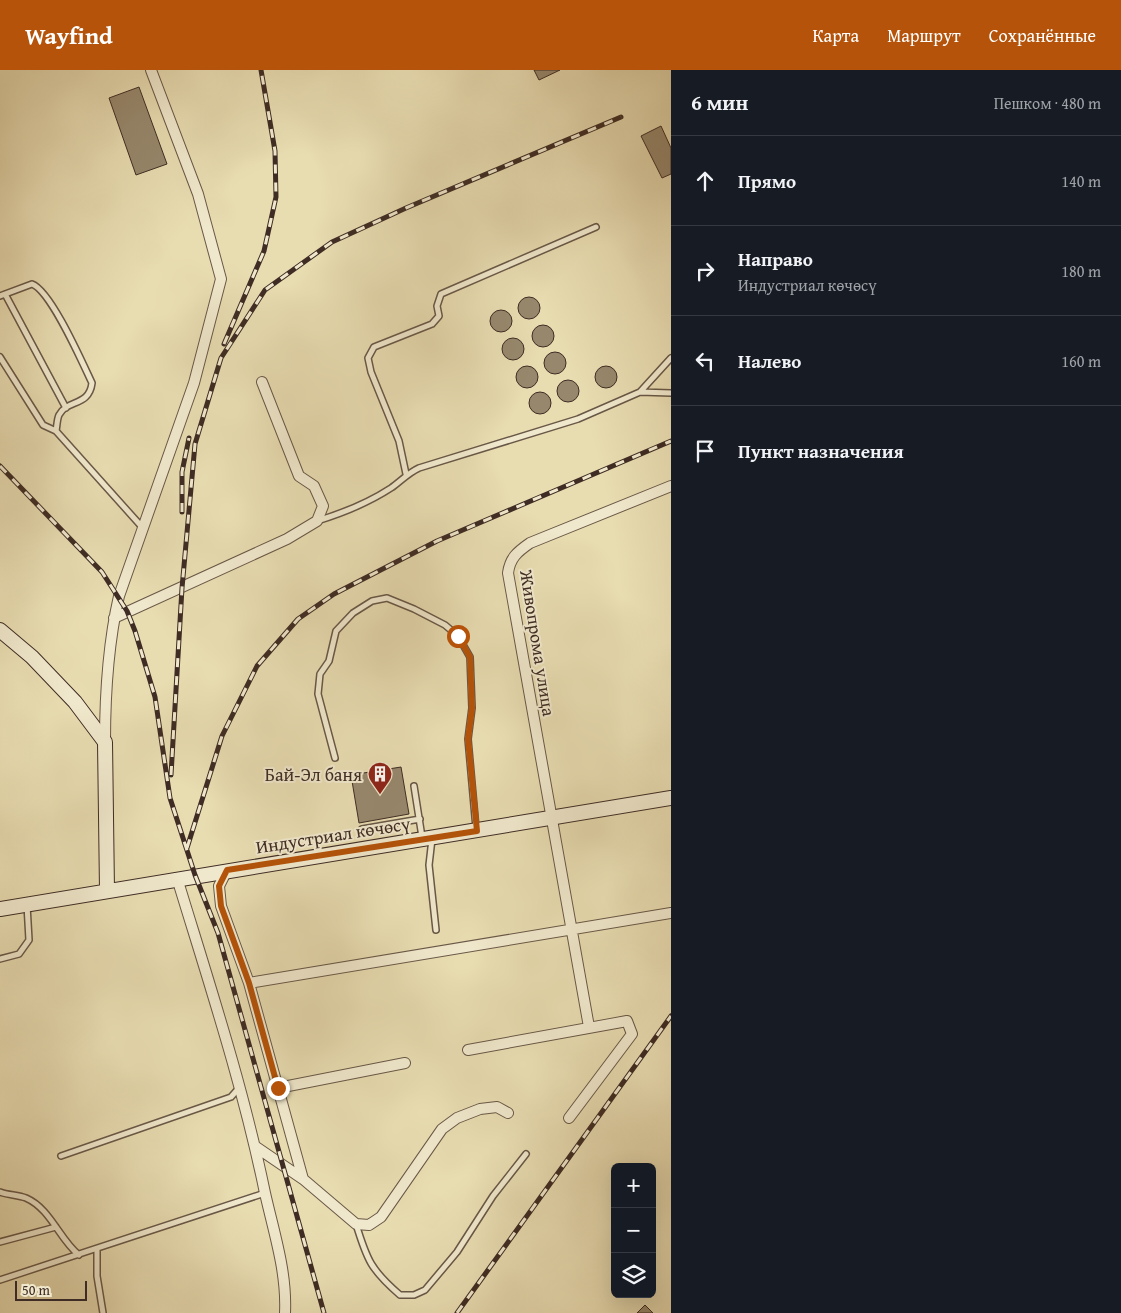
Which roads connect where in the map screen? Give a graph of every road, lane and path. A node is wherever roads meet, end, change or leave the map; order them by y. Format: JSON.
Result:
{"nodes":[{"id":1,"x":151,"y":70,"type":"edge"},
{"id":2,"x":596,"y":227,"type":"dead end"},
{"id":3,"x":2,"y":295,"type":"edge"},
{"id":4,"x":0,"y":357,"type":"edge"},
{"id":5,"x":671,"y":358,"type":"edge"},
{"id":6,"x":262,"y":382,"type":"dead end"},
{"id":7,"x":640,"y":392,"type":"junction"},
{"id":8,"x":671,"y":393,"type":"edge"},
{"id":9,"x":66,"y":408,"type":"junction"},
{"id":10,"x":56,"y":431,"type":"junction"},
{"id":11,"x":406,"y":474,"type":"junction"},
{"id":12,"x":671,"y":486,"type":"edge"},
{"id":13,"x":317,"y":521,"type":"junction"},
{"id":14,"x":142,"y":528,"type":"junction"},
{"id":15,"x":114,"y":618,"type":"junction"},
{"id":16,"x":0,"y":630,"type":"edge"},
{"id":17,"x":105,"y":742,"type":"junction"},
{"id":18,"x":334,"y":758,"type":"dead end"},
{"id":19,"x":414,"y":786,"type":"dead end"},
{"id":20,"x":671,"y":798,"type":"edge"},
{"id":21,"x":552,"y":818,"type":"junction"},
{"id":22,"x":420,"y":819,"type":"junction"},
{"id":23,"x":362,"y":829,"type":"dead end"},
{"id":24,"x":477,"y":831,"type":"junction"},
{"id":25,"x":427,"y":839,"type":"junction"},
{"id":26,"x":227,"y":870,"type":"junction"},
{"id":27,"x":177,"y":878,"type":"junction"},
{"id":28,"x":107,"y":890,"type":"junction"},
{"id":29,"x":26,"y":904,"type":"junction"},
{"id":30,"x":0,"y":909,"type":"edge"},
{"id":31,"x":671,"y":913,"type":"edge"},
{"id":32,"x":572,"y":929,"type":"junction"},
{"id":33,"x":436,"y":930,"type":"dead end"},
{"id":34,"x":0,"y":959,"type":"edge"},
{"id":35,"x":249,"y":983,"type":"junction"},
{"id":36,"x":589,"y":1028,"type":"junction"},
{"id":37,"x":468,"y":1050,"type":"dead end"},
{"id":38,"x":405,"y":1063,"type":"dead end"},
{"id":39,"x":241,"y":1086,"type":"junction"},
{"id":40,"x":278,"y":1088,"type":"junction"},
{"id":41,"x":508,"y":1113,"type":"dead end"},
{"id":42,"x":570,"y":1118,"type":"dead end"},
{"id":43,"x":256,"y":1147,"type":"junction"},
{"id":44,"x":526,"y":1154,"type":"dead end"},
{"id":45,"x":61,"y":1156,"type":"dead end"},
{"id":46,"x":303,"y":1178,"type":"junction"},
{"id":47,"x":0,"y":1192,"type":"edge"},
{"id":48,"x":265,"y":1193,"type":"junction"},
{"id":49,"x":356,"y":1224,"type":"junction"},
{"id":50,"x":56,"y":1227,"type":"junction"},
{"id":51,"x":0,"y":1242,"type":"edge"},
{"id":52,"x":97,"y":1249,"type":"junction"},
{"id":53,"x":79,"y":1255,"type":"junction"},
{"id":54,"x":0,"y":1280,"type":"edge"},
{"id":55,"x":103,"y":1313,"type":"edge"},
{"id":56,"x":285,"y":1313,"type":"edge"}],
"edges":[{"from":1,"to":14,"type":"street"},
{"from":2,"to":11,"type":"lane"},
{"from":3,"to":9,"type":"lane"},
{"from":3,"to":9,"type":"lane"},
{"from":4,"to":10,"type":"lane"},
{"from":5,"to":7,"type":"lane"},
{"from":6,"to":13,"type":"street"},
{"from":7,"to":8,"type":"lane"},
{"from":7,"to":11,"type":"lane"},
{"from":9,"to":10,"type":"lane"},
{"from":10,"to":14,"type":"lane"},
{"from":11,"to":13,"type":"lane"},
{"from":12,"to":21,"type":"street","name":"Живопрома улица"},
{"from":13,"to":15,"type":"street"},
{"from":14,"to":15,"type":"street"},
{"from":15,"to":17,"type":"street"},
{"from":16,"to":17,"type":"main road"},
{"from":17,"to":28,"type":"main road"},
{"from":18,"to":24,"type":"lane"},
{"from":19,"to":22,"type":"lane"},
{"from":20,"to":21,"type":"main road","name":"Индустриал көчөсү"},
{"from":21,"to":24,"type":"main road","name":"Индустриал көчөсү"},
{"from":21,"to":32,"type":"street","name":"Живопрома улица"},
{"from":22,"to":23,"type":"lane"},
{"from":22,"to":25,"type":"lane"},
{"from":24,"to":25,"type":"main road","name":"Индустриал көчөсү"},
{"from":25,"to":26,"type":"main road","name":"Индустриал көчөсү"},
{"from":25,"to":33,"type":"lane"},
{"from":26,"to":27,"type":"main road","name":"Индустриал көчөсү"},
{"from":26,"to":35,"type":"street"},
{"from":27,"to":28,"type":"main road","name":"Индустриал көчөсү"},
{"from":27,"to":39,"type":"street"},
{"from":28,"to":29,"type":"main road","name":"Индустриал көчөсү"},
{"from":29,"to":30,"type":"main road","name":"Индустриал көчөсү"},
{"from":29,"to":34,"type":"lane"},
{"from":31,"to":32,"type":"street"},
{"from":32,"to":35,"type":"street"},
{"from":32,"to":36,"type":"street","name":"Живопрома улица"},
{"from":35,"to":40,"type":"street"},
{"from":36,"to":37,"type":"street"},
{"from":36,"to":42,"type":"street"},
{"from":38,"to":40,"type":"street"},
{"from":39,"to":43,"type":"street"},
{"from":39,"to":45,"type":"lane"},
{"from":40,"to":46,"type":"street"},
{"from":41,"to":49,"type":"street"},
{"from":43,"to":46,"type":"street"},
{"from":43,"to":48,"type":"street"},
{"from":44,"to":49,"type":"lane"},
{"from":46,"to":49,"type":"street"},
{"from":47,"to":50,"type":"lane"},
{"from":48,"to":52,"type":"lane"},
{"from":48,"to":56,"type":"street"},
{"from":50,"to":51,"type":"lane"},
{"from":50,"to":53,"type":"lane"},
{"from":52,"to":53,"type":"lane"},
{"from":52,"to":55,"type":"lane"},
{"from":53,"to":54,"type":"lane"}]}
